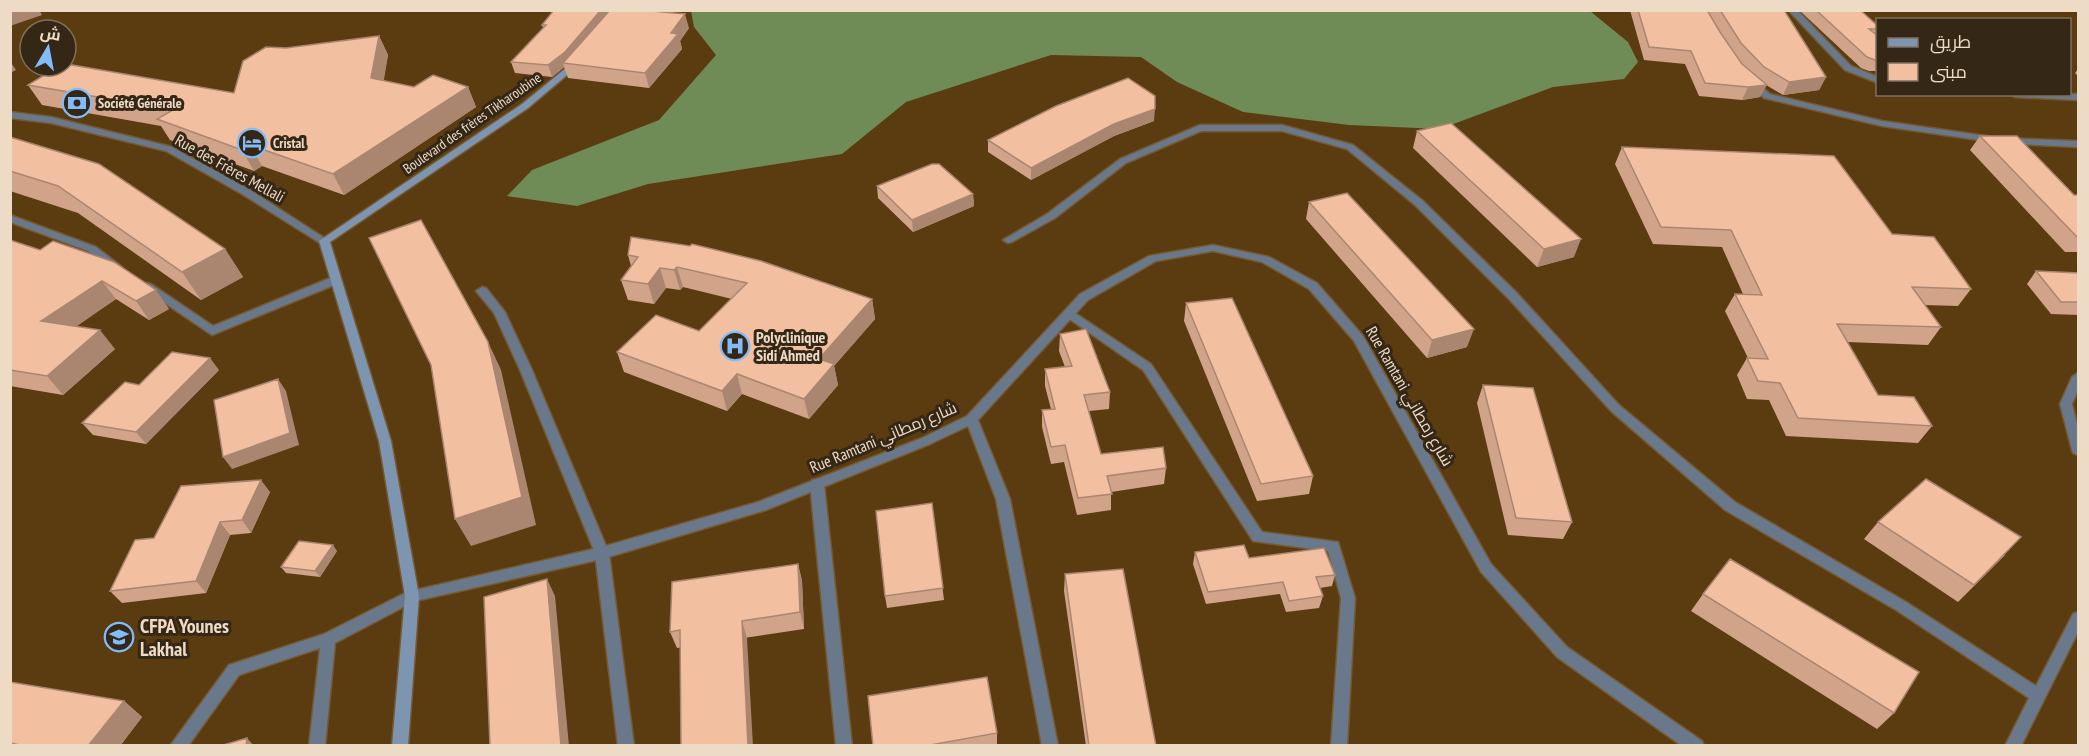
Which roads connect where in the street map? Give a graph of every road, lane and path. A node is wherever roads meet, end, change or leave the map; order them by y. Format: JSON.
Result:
{"nodes":[{"id":1,"x":1792,"y":10,"type":"edge"},
{"id":2,"x":586,"y":51,"type":"edge"},
{"id":3,"x":1745,"y":75,"type":"edge"},
{"id":4,"x":1876,"y":79,"type":"edge"},
{"id":5,"x":2047,"y":96,"type":"edge"},
{"id":6,"x":2079,"y":98,"type":"edge"},
{"id":7,"x":10,"y":115,"type":"edge"},
{"id":8,"x":2079,"y":144,"type":"edge"},
{"id":9,"x":10,"y":218,"type":"edge"},
{"id":10,"x":1008,"y":240,"type":"dead end"},
{"id":11,"x":324,"y":241,"type":"junction"},
{"id":12,"x":335,"y":280,"type":"junction"},
{"id":13,"x":482,"y":291,"type":"dead end"},
{"id":14,"x":1069,"y":313,"type":"junction"},
{"id":15,"x":2079,"y":377,"type":"edge"},
{"id":16,"x":971,"y":419,"type":"junction"},
{"id":17,"x":2079,"y":450,"type":"edge"},
{"id":18,"x":817,"y":484,"type":"junction"},
{"id":19,"x":602,"y":553,"type":"junction"},
{"id":20,"x":412,"y":596,"type":"junction"},
{"id":21,"x":2079,"y":618,"type":"edge"},
{"id":22,"x":328,"y":639,"type":"junction"},
{"id":23,"x":2038,"y":696,"type":"junction"},
{"id":24,"x":178,"y":746,"type":"edge"},
{"id":25,"x":317,"y":746,"type":"edge"},
{"id":26,"x":400,"y":746,"type":"edge"},
{"id":27,"x":627,"y":746,"type":"edge"},
{"id":28,"x":844,"y":746,"type":"edge"},
{"id":29,"x":1050,"y":746,"type":"edge"},
{"id":30,"x":1339,"y":746,"type":"edge"},
{"id":31,"x":1696,"y":746,"type":"edge"},
{"id":32,"x":2013,"y":746,"type":"edge"}],
"edges":[{"from":1,"to":4,"type":"street"},
{"from":2,"to":11,"type":"street","name":"Boulevard des frères Tikharoubine"},
{"from":3,"to":8,"type":"street"},
{"from":5,"to":6,"type":"street"},
{"from":7,"to":11,"type":"street","name":"Rue des Frères Mellali"},
{"from":9,"to":12,"type":"street"},
{"from":10,"to":23,"type":"street"},
{"from":11,"to":12,"type":"street"},
{"from":12,"to":20,"type":"street"},
{"from":13,"to":19,"type":"street"},
{"from":14,"to":16,"type":"street","name":"Rue Ramtani شارع رمطاني"},
{"from":14,"to":30,"type":"street"},
{"from":14,"to":31,"type":"street","name":"Rue Ramtani شارع رمطاني"},
{"from":15,"to":17,"type":"street"},
{"from":16,"to":18,"type":"street","name":"Rue Ramtani شارع رمطاني"},
{"from":16,"to":29,"type":"street"},
{"from":18,"to":19,"type":"street","name":"Rue Ramtani شارع رمطاني"},
{"from":18,"to":28,"type":"street"},
{"from":19,"to":20,"type":"street","name":"Rue Ramtani شارع رمطاني"},
{"from":19,"to":27,"type":"street"},
{"from":20,"to":22,"type":"street","name":"Rue Ramtani شارع رمطاني"},
{"from":20,"to":26,"type":"street"},
{"from":21,"to":23,"type":"street"},
{"from":22,"to":24,"type":"street","name":"Rue Ramtani شارع رمطاني"},
{"from":22,"to":25,"type":"street"},
{"from":23,"to":32,"type":"street"}]}
